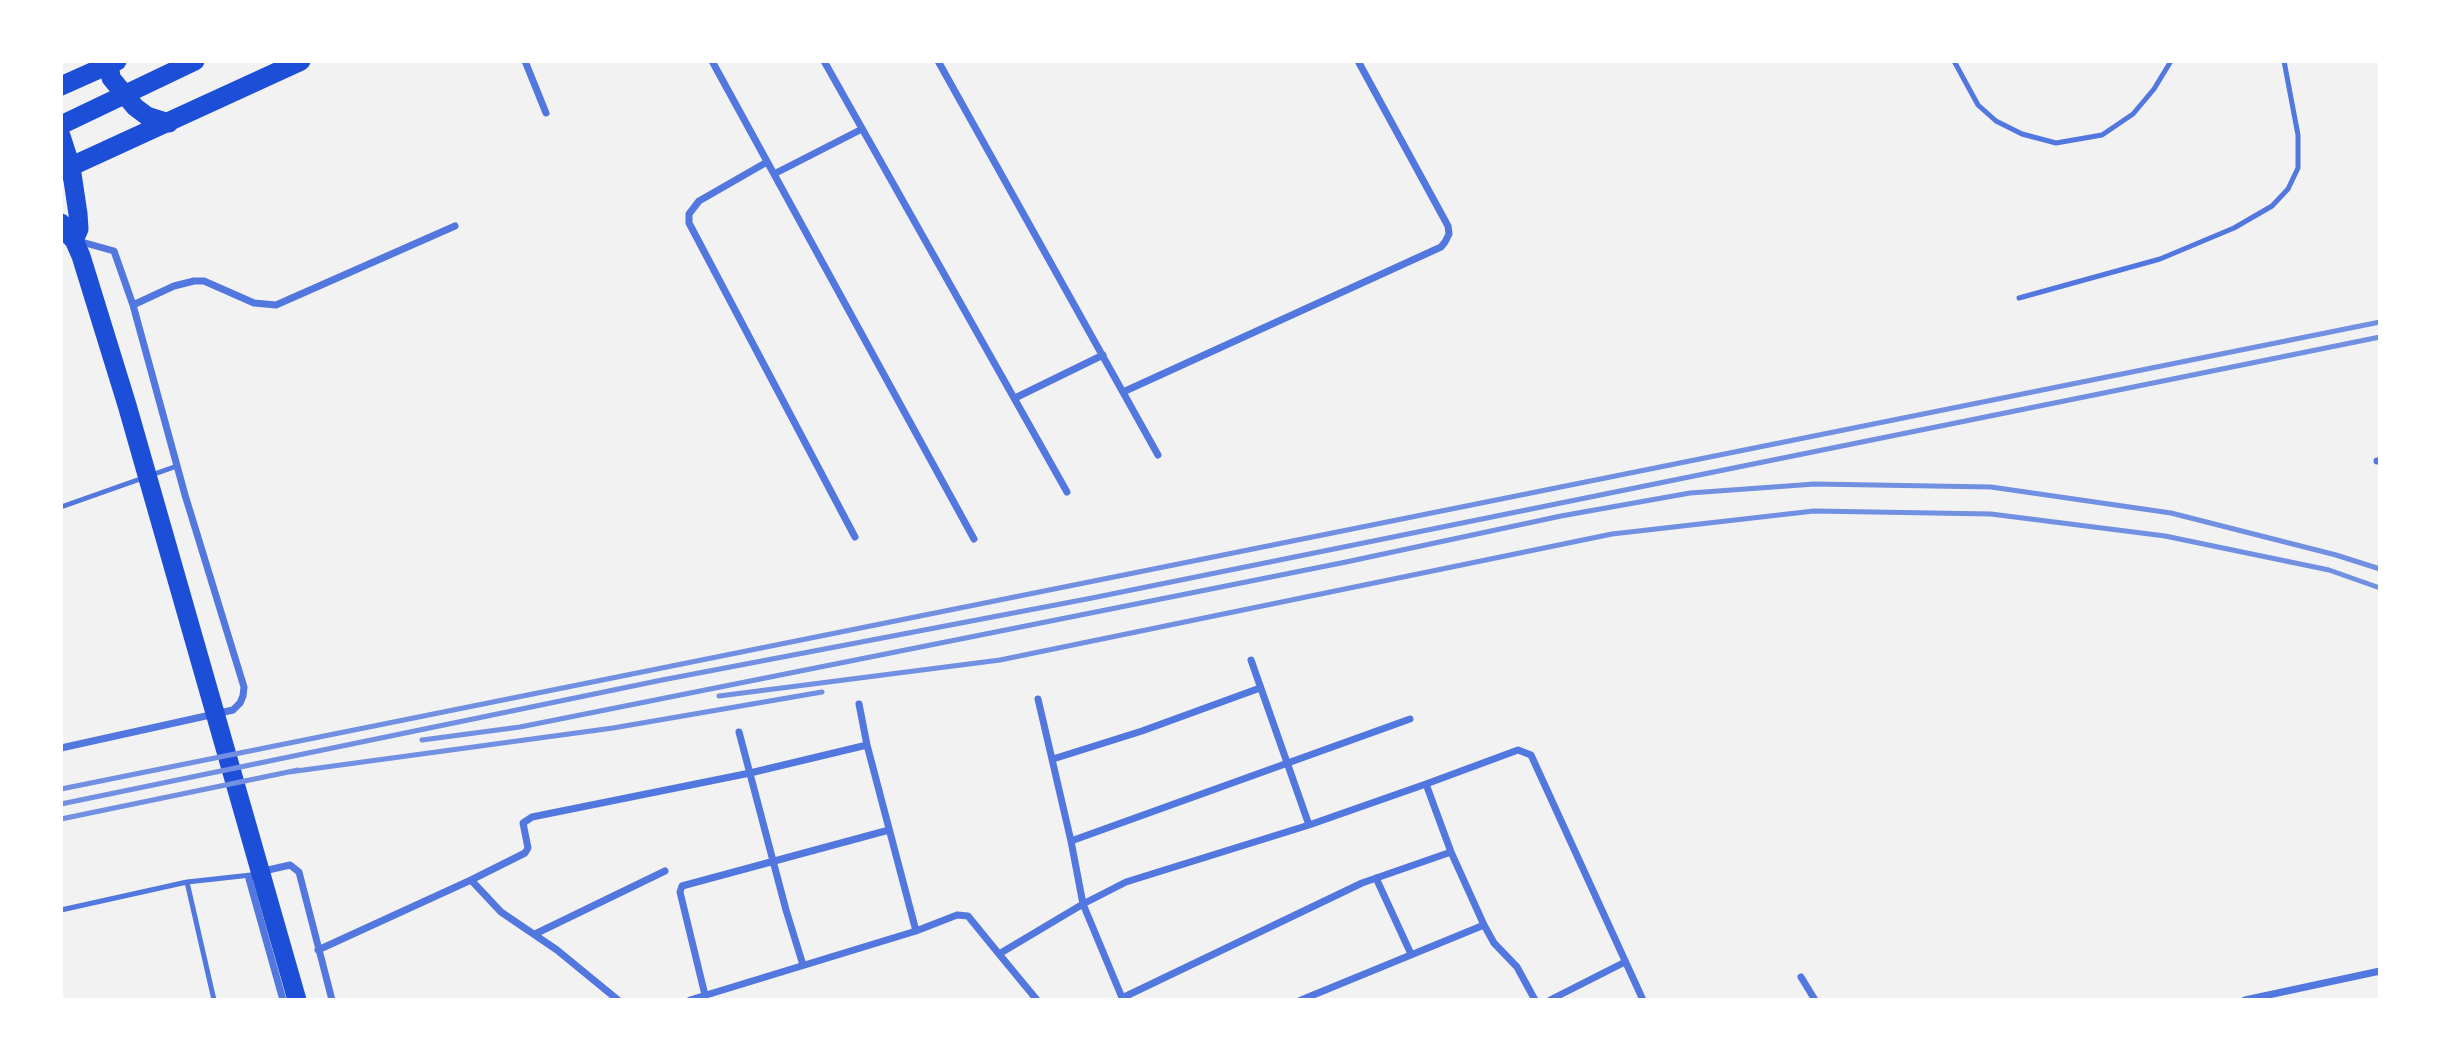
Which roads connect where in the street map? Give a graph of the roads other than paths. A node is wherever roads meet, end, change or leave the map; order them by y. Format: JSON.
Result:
{"nodes":[{"id":1,"x":108,"y":61,"type":"edge"},
{"id":2,"x":117,"y":61,"type":"edge"},
{"id":3,"x":195,"y":61,"type":"edge"},
{"id":4,"x":301,"y":61,"type":"edge"},
{"id":5,"x":525,"y":61,"type":"edge"},
{"id":6,"x":712,"y":61,"type":"edge"},
{"id":7,"x":824,"y":61,"type":"edge"},
{"id":8,"x":938,"y":61,"type":"edge"},
{"id":9,"x":1358,"y":61,"type":"edge"},
{"id":10,"x":1954,"y":61,"type":"edge"},
{"id":11,"x":2171,"y":61,"type":"edge"},
{"id":12,"x":2284,"y":61,"type":"edge"},
{"id":13,"x":61,"y":86,"type":"edge"},
{"id":14,"x":546,"y":113,"type":"dead end"},
{"id":15,"x":169,"y":122,"type":"junction"},
{"id":16,"x":61,"y":125,"type":"edge"},
{"id":17,"x":862,"y":129,"type":"junction"},
{"id":18,"x":61,"y":136,"type":"edge"},
{"id":19,"x":767,"y":162,"type":"junction"},
{"id":20,"x":66,"y":169,"type":"edge"},
{"id":21,"x":774,"y":174,"type":"junction"},
{"id":22,"x":61,"y":223,"type":"edge"},
{"id":23,"x":455,"y":226,"type":"dead end"},
{"id":24,"x":77,"y":248,"type":"junction"},
{"id":25,"x":2019,"y":298,"type":"dead end"},
{"id":26,"x":133,"y":305,"type":"junction"},
{"id":27,"x":1102,"y":355,"type":"junction"},
{"id":28,"x":1123,"y":393,"type":"junction"},
{"id":29,"x":1015,"y":398,"type":"junction"},
{"id":30,"x":1158,"y":455,"type":"dead end"},
{"id":31,"x":177,"y":466,"type":"junction"},
{"id":32,"x":1067,"y":492,"type":"dead end"},
{"id":33,"x":61,"y":507,"type":"edge"},
{"id":34,"x":855,"y":537,"type":"dead end"},
{"id":35,"x":974,"y":539,"type":"dead end"},
{"id":36,"x":1251,"y":660,"type":"dead end"},
{"id":37,"x":1260,"y":688,"type":"junction"},
{"id":38,"x":1038,"y":699,"type":"dead end"},
{"id":39,"x":859,"y":704,"type":"dead end"},
{"id":40,"x":1410,"y":719,"type":"dead end"},
{"id":41,"x":739,"y":732,"type":"dead end"},
{"id":42,"x":867,"y":745,"type":"junction"},
{"id":43,"x":61,"y":748,"type":"edge"},
{"id":44,"x":1053,"y":760,"type":"junction"},
{"id":45,"x":1287,"y":762,"type":"junction"},
{"id":46,"x":750,"y":773,"type":"junction"},
{"id":47,"x":1426,"y":784,"type":"junction"},
{"id":48,"x":1309,"y":825,"type":"junction"},
{"id":49,"x":889,"y":830,"type":"junction"},
{"id":50,"x":1071,"y":841,"type":"junction"},
{"id":51,"x":1451,"y":852,"type":"junction"},
{"id":52,"x":774,"y":862,"type":"junction"},
{"id":53,"x":665,"y":871,"type":"dead end"},
{"id":54,"x":251,"y":876,"type":"junction"},
{"id":55,"x":1376,"y":878,"type":"junction"},
{"id":56,"x":471,"y":880,"type":"junction"},
{"id":57,"x":187,"y":882,"type":"junction"},
{"id":58,"x":1083,"y":904,"type":"junction"},
{"id":59,"x":61,"y":910,"type":"edge"},
{"id":60,"x":1484,"y":925,"type":"junction"},
{"id":61,"x":916,"y":931,"type":"junction"},
{"id":62,"x":535,"y":934,"type":"junction"},
{"id":63,"x":318,"y":950,"type":"junction"},
{"id":64,"x":999,"y":954,"type":"junction"},
{"id":65,"x":1411,"y":954,"type":"junction"},
{"id":66,"x":1625,"y":962,"type":"junction"},
{"id":67,"x":803,"y":965,"type":"junction"},
{"id":68,"x":2380,"y":971,"type":"edge"},
{"id":69,"x":1801,"y":978,"type":"dead end"},
{"id":70,"x":705,"y":995,"type":"junction"},
{"id":71,"x":1123,"y":999,"type":"edge"},
{"id":72,"x":1533,"y":999,"type":"edge"},
{"id":73,"x":214,"y":1000,"type":"edge"},
{"id":74,"x":283,"y":1000,"type":"edge"},
{"id":75,"x":298,"y":1000,"type":"edge"},
{"id":76,"x":332,"y":1000,"type":"edge"},
{"id":77,"x":618,"y":1000,"type":"edge"},
{"id":78,"x":690,"y":1000,"type":"edge"},
{"id":79,"x":1037,"y":1000,"type":"edge"},
{"id":80,"x":1301,"y":1000,"type":"edge"},
{"id":81,"x":1550,"y":1000,"type":"edge"},
{"id":82,"x":1643,"y":1000,"type":"edge"},
{"id":83,"x":1815,"y":1000,"type":"edge"},
{"id":84,"x":2245,"y":1000,"type":"edge"}],
"edges":[{"from":1,"to":15,"type":"highway"},
{"from":2,"to":13,"type":"highway"},
{"from":3,"to":16,"type":"highway"},
{"from":4,"to":15,"type":"highway"},
{"from":5,"to":14,"type":"street"},
{"from":6,"to":19,"type":"street"},
{"from":7,"to":17,"type":"street"},
{"from":8,"to":27,"type":"street"},
{"from":9,"to":28,"type":"street"},
{"from":10,"to":11,"type":"lane"},
{"from":12,"to":25,"type":"lane"},
{"from":15,"to":20,"type":"highway"},
{"from":17,"to":21,"type":"street"},
{"from":17,"to":29,"type":"street"},
{"from":18,"to":20,"type":"highway"},
{"from":19,"to":21,"type":"street"},
{"from":19,"to":34,"type":"street"},
{"from":20,"to":24,"type":"highway"},
{"from":21,"to":35,"type":"street"},
{"from":22,"to":24,"type":"highway"},
{"from":23,"to":26,"type":"street"},
{"from":24,"to":26,"type":"street"},
{"from":24,"to":75,"type":"highway"},
{"from":26,"to":31,"type":"street"},
{"from":27,"to":28,"type":"street"},
{"from":27,"to":29,"type":"street"},
{"from":28,"to":30,"type":"street"},
{"from":29,"to":32,"type":"street"},
{"from":31,"to":33,"type":"lane"},
{"from":31,"to":43,"type":"street"},
{"from":36,"to":37,"type":"street"},
{"from":37,"to":44,"type":"street"},
{"from":37,"to":45,"type":"street"},
{"from":38,"to":44,"type":"street"},
{"from":39,"to":42,"type":"street"},
{"from":40,"to":45,"type":"street"},
{"from":41,"to":46,"type":"street"},
{"from":42,"to":46,"type":"street"},
{"from":42,"to":49,"type":"street"},
{"from":44,"to":50,"type":"street"},
{"from":45,"to":48,"type":"street"},
{"from":45,"to":50,"type":"street"},
{"from":46,"to":52,"type":"street"},
{"from":46,"to":56,"type":"street"},
{"from":47,"to":48,"type":"street"},
{"from":47,"to":51,"type":"street"},
{"from":47,"to":66,"type":"street"},
{"from":48,"to":58,"type":"street"},
{"from":49,"to":52,"type":"street"},
{"from":49,"to":61,"type":"street"},
{"from":50,"to":58,"type":"street"},
{"from":51,"to":55,"type":"street"},
{"from":51,"to":60,"type":"street"},
{"from":52,"to":67,"type":"street"},
{"from":52,"to":70,"type":"street"},
{"from":53,"to":62,"type":"street"},
{"from":54,"to":57,"type":"lane"},
{"from":54,"to":63,"type":"street"},
{"from":54,"to":74,"type":"street"},
{"from":55,"to":65,"type":"street"},
{"from":55,"to":71,"type":"street"},
{"from":56,"to":62,"type":"street"},
{"from":56,"to":63,"type":"street"},
{"from":57,"to":59,"type":"lane"},
{"from":57,"to":73,"type":"lane"},
{"from":58,"to":64,"type":"street"},
{"from":58,"to":71,"type":"street"},
{"from":60,"to":65,"type":"street"},
{"from":60,"to":72,"type":"street"},
{"from":61,"to":64,"type":"street"},
{"from":61,"to":67,"type":"street"},
{"from":62,"to":77,"type":"street"},
{"from":63,"to":76,"type":"street"},
{"from":64,"to":79,"type":"street"},
{"from":65,"to":80,"type":"street"},
{"from":66,"to":81,"type":"street"},
{"from":66,"to":82,"type":"street"},
{"from":67,"to":70,"type":"street"},
{"from":68,"to":84,"type":"street"},
{"from":69,"to":83,"type":"street"},
{"from":70,"to":78,"type":"street"}]}
